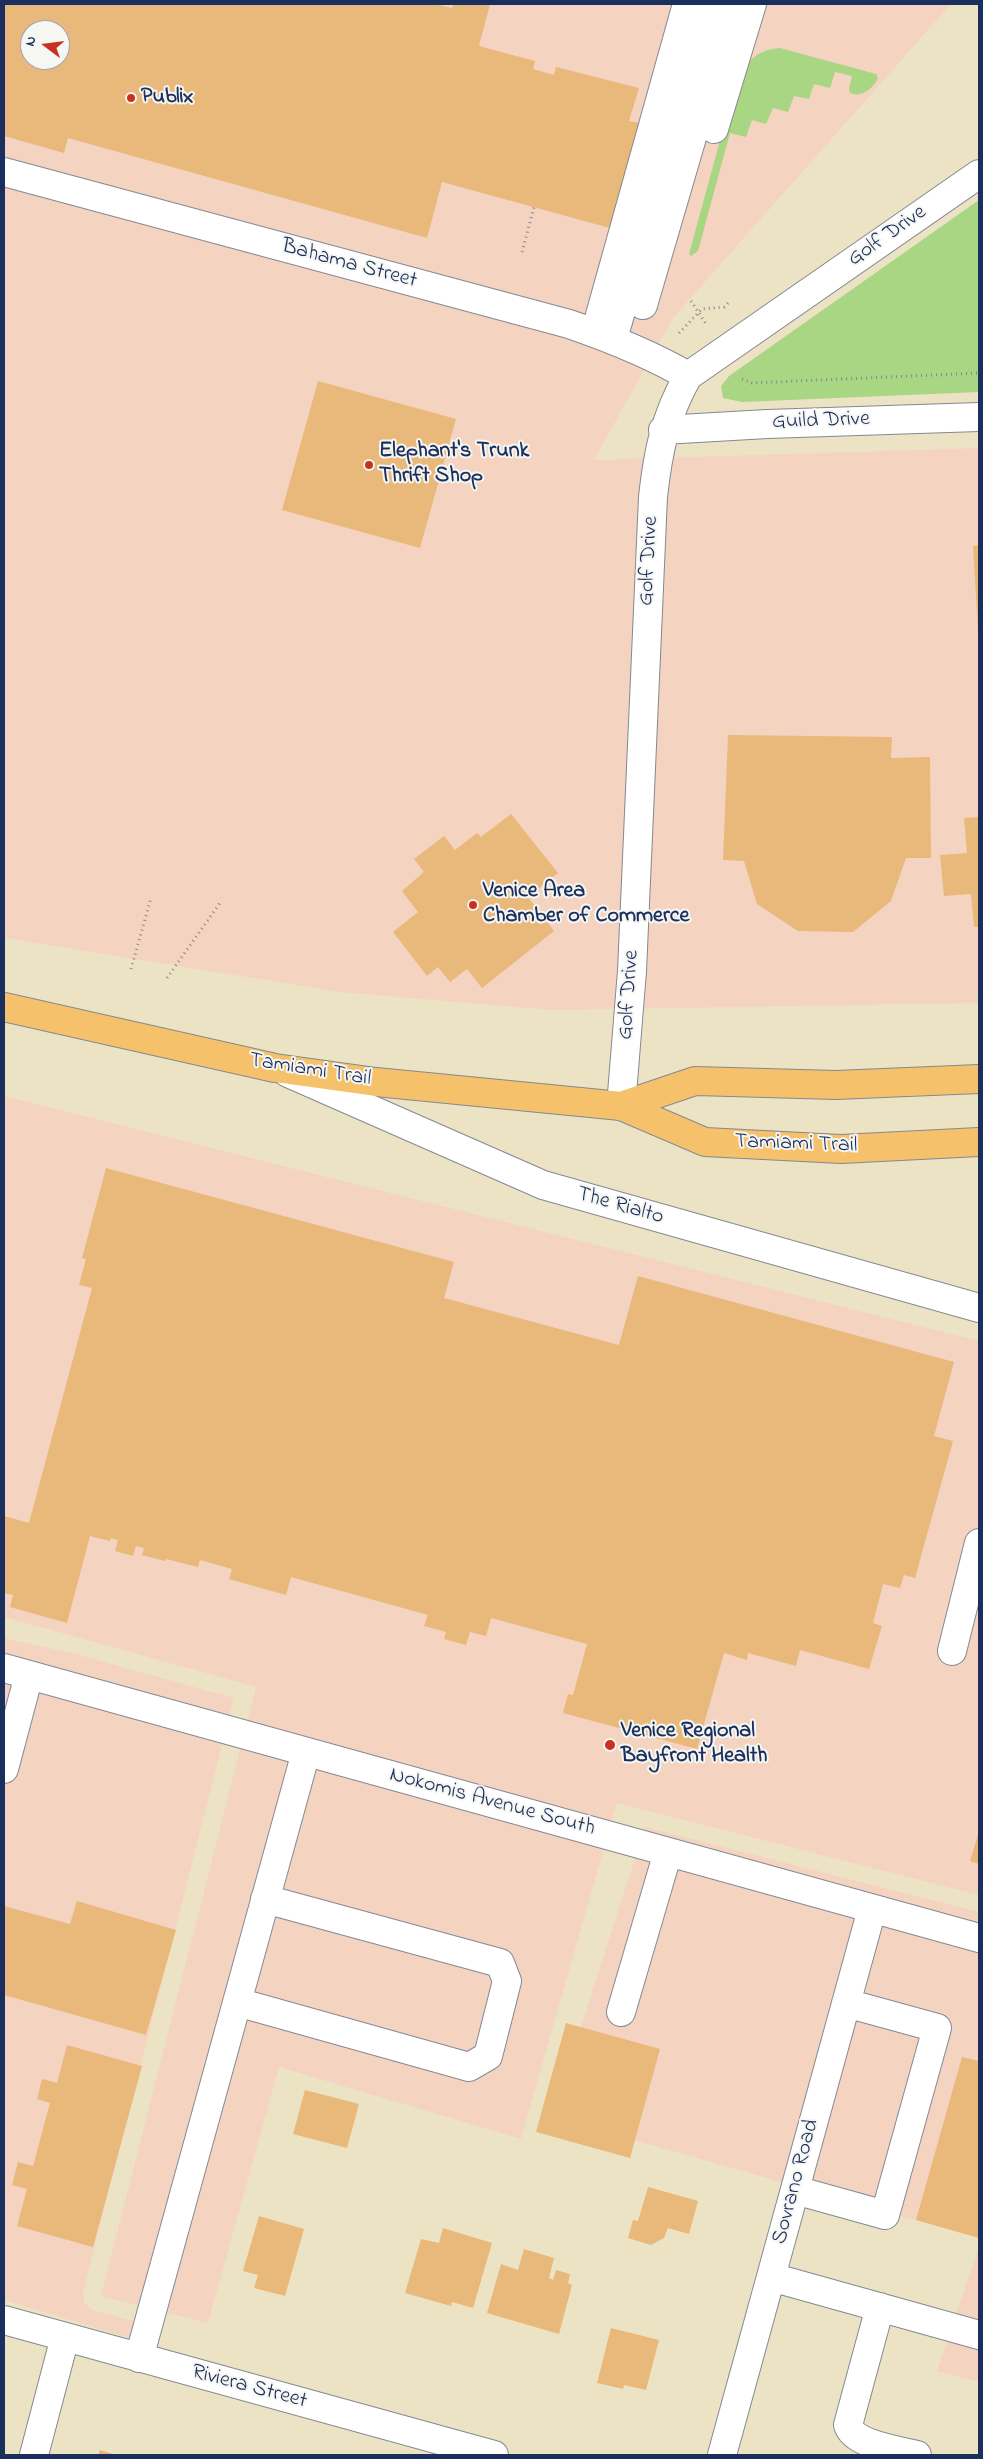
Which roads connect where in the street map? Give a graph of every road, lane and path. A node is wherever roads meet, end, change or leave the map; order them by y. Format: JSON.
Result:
{"nodes":[{"id":1,"x":687,"y":4,"type":"edge"},
{"id":2,"x":709,"y":4,"type":"edge"},
{"id":3,"x":731,"y":4,"type":"edge"},
{"id":4,"x":752,"y":4,"type":"edge"},
{"id":5,"x":4,"y":172,"type":"edge"},
{"id":6,"x":979,"y":174,"type":"edge"},
{"id":7,"x":534,"y":207,"type":"dead end"},
{"id":8,"x":522,"y":252,"type":"dead end"},
{"id":9,"x":691,"y":301,"type":"dead end"},
{"id":10,"x":729,"y":302,"type":"dead end"},
{"id":11,"x":659,"y":311,"type":"dead end"},
{"id":12,"x":698,"y":313,"type":"junction"},
{"id":13,"x":709,"y":328,"type":"dead end"},
{"id":14,"x":676,"y":335,"type":"dead end"},
{"id":15,"x":614,"y":336,"type":"junction"},
{"id":16,"x":738,"y":372,"type":"dead end"},
{"id":17,"x":979,"y":373,"type":"edge"},
{"id":18,"x":688,"y":376,"type":"junction"},
{"id":19,"x":979,"y":416,"type":"edge"},
{"id":20,"x":663,"y":430,"type":"junction"},
{"id":21,"x":151,"y":898,"type":"dead end"},
{"id":22,"x":220,"y":903,"type":"dead end"},
{"id":23,"x":131,"y":969,"type":"dead end"},
{"id":24,"x":167,"y":978,"type":"dead end"},
{"id":25,"x":4,"y":1006,"type":"edge"},
{"id":26,"x":275,"y":1068,"type":"junction"},
{"id":27,"x":979,"y":1079,"type":"edge"},
{"id":28,"x":621,"y":1106,"type":"junction"},
{"id":29,"x":979,"y":1142,"type":"edge"},
{"id":30,"x":979,"y":1308,"type":"edge"},
{"id":31,"x":979,"y":1543,"type":"edge"},
{"id":32,"x":952,"y":1651,"type":"dead end"},
{"id":33,"x":16,"y":1672,"type":"edge"},
{"id":34,"x":306,"y":1752,"type":"junction"},
{"id":35,"x":4,"y":1769,"type":"edge"},
{"id":36,"x":668,"y":1852,"type":"junction"},
{"id":37,"x":265,"y":1899,"type":"junction"},
{"id":38,"x":872,"y":1909,"type":"junction"},
{"id":39,"x":979,"y":1938,"type":"edge"},
{"id":40,"x":237,"y":2002,"type":"junction"},
{"id":41,"x":846,"y":2003,"type":"junction"},
{"id":42,"x":621,"y":2012,"type":"dead end"},
{"id":43,"x":795,"y":2190,"type":"junction"},
{"id":44,"x":771,"y":2277,"type":"junction"},
{"id":45,"x":880,"y":2307,"type":"junction"},
{"id":46,"x":4,"y":2320,"type":"edge"},
{"id":47,"x":979,"y":2335,"type":"edge"},
{"id":48,"x":65,"y":2337,"type":"junction"},
{"id":49,"x":140,"y":2358,"type":"junction"},
{"id":50,"x":34,"y":2455,"type":"edge"},
{"id":51,"x":494,"y":2455,"type":"edge"},
{"id":52,"x":722,"y":2455,"type":"edge"},
{"id":53,"x":917,"y":2455,"type":"edge"}],
"edges":[{"from":1,"to":15,"type":"street"},
{"from":2,"to":15,"type":"street"},
{"from":3,"to":15,"type":"street"},
{"from":4,"to":11,"type":"street"},
{"from":5,"to":15,"type":"street","name":"Bahama Street"},
{"from":6,"to":18,"type":"street","name":"Golf Drive"},
{"from":7,"to":8,"type":"path"},
{"from":9,"to":12,"type":"path"},
{"from":10,"to":12,"type":"path"},
{"from":12,"to":13,"type":"path"},
{"from":12,"to":14,"type":"path"},
{"from":15,"to":18,"type":"street","name":"Bahama Street"},
{"from":16,"to":17,"type":"path"},
{"from":18,"to":20,"type":"street","name":"Golf Drive"},
{"from":19,"to":20,"type":"street","name":"Guild Drive"},
{"from":20,"to":28,"type":"street","name":"Golf Drive"},
{"from":21,"to":23,"type":"path"},
{"from":22,"to":24,"type":"path"},
{"from":25,"to":26,"type":"main road","name":"Tamiami Trail"},
{"from":26,"to":28,"type":"main road","name":"Tamiami Trail"},
{"from":26,"to":30,"type":"street","name":"The Rialto"},
{"from":27,"to":28,"type":"main road","name":"Tamiami Trail"},
{"from":28,"to":29,"type":"main road","name":"Tamiami Trail"},
{"from":31,"to":32,"type":"street"},
{"from":33,"to":34,"type":"street","name":"Nokomis Avenue South"},
{"from":33,"to":35,"type":"street"},
{"from":34,"to":36,"type":"street","name":"Nokomis Avenue South"},
{"from":34,"to":37,"type":"street"},
{"from":36,"to":38,"type":"street","name":"Nokomis Avenue South"},
{"from":36,"to":42,"type":"street"},
{"from":37,"to":40,"type":"street"},
{"from":37,"to":40,"type":"street"},
{"from":38,"to":39,"type":"street","name":"Nokomis Avenue South"},
{"from":38,"to":41,"type":"street","name":"Sovrano Road"},
{"from":40,"to":49,"type":"street"},
{"from":41,"to":43,"type":"street","name":"Sovrano Road"},
{"from":41,"to":43,"type":"street"},
{"from":43,"to":44,"type":"street","name":"Sovrano Road"},
{"from":44,"to":45,"type":"street"},
{"from":44,"to":52,"type":"street","name":"Sovrano Road"},
{"from":45,"to":47,"type":"street"},
{"from":45,"to":53,"type":"street"},
{"from":46,"to":48,"type":"street","name":"Riviera Street"},
{"from":48,"to":49,"type":"street","name":"Riviera Street"},
{"from":48,"to":50,"type":"street"},
{"from":49,"to":51,"type":"street","name":"Riviera Street"}]}
